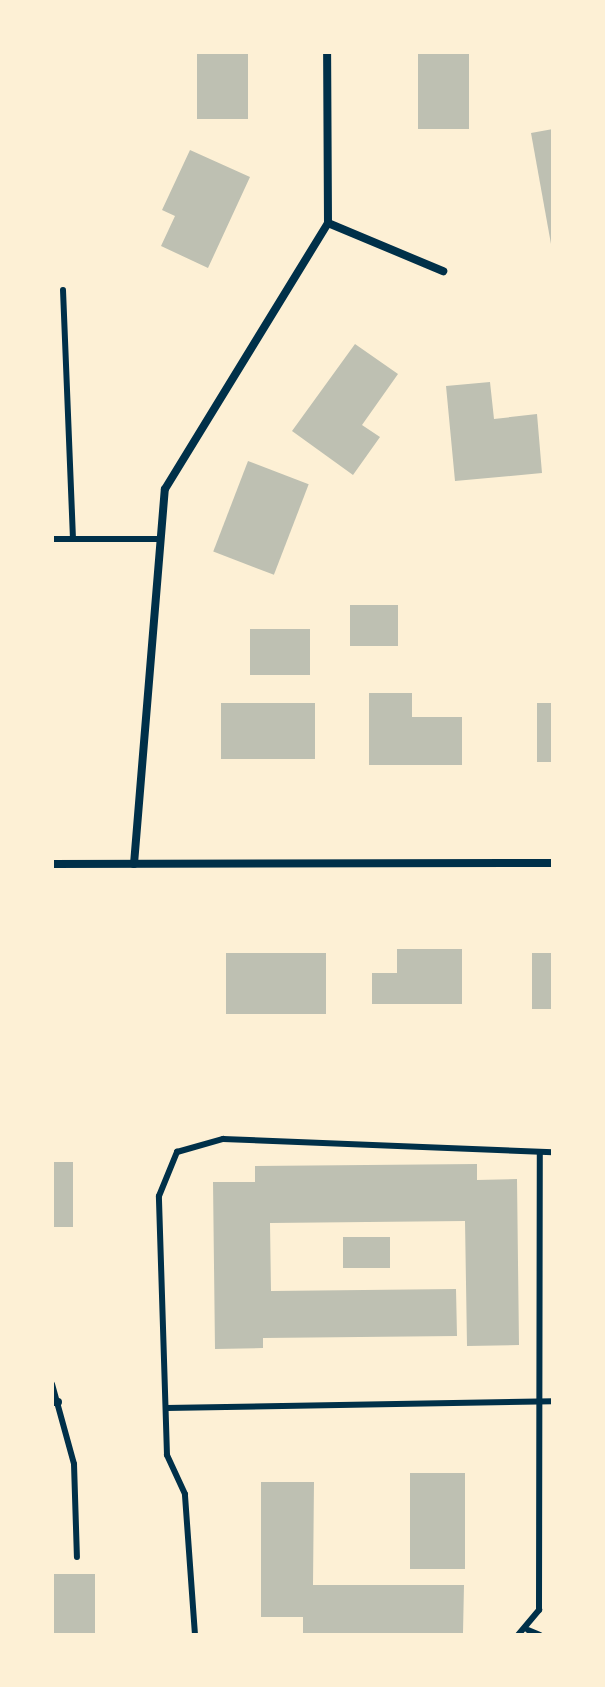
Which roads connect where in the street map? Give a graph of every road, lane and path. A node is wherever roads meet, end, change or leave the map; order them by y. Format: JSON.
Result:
{"nodes":[{"id":1,"x":327,"y":52,"type":"edge"},
{"id":2,"x":328,"y":223,"type":"junction"},
{"id":3,"x":443,"y":271,"type":"dead end"},
{"id":4,"x":63,"y":290,"type":"dead end"},
{"id":5,"x":52,"y":539,"type":"edge"},
{"id":6,"x":73,"y":539,"type":"junction"},
{"id":7,"x":161,"y":539,"type":"junction"},
{"id":8,"x":553,"y":863,"type":"edge"},
{"id":9,"x":52,"y":864,"type":"edge"},
{"id":10,"x":134,"y":864,"type":"junction"},
{"id":11,"x":540,"y":1152,"type":"junction"},
{"id":12,"x":553,"y":1152,"type":"edge"},
{"id":13,"x":52,"y":1384,"type":"edge"},
{"id":14,"x":540,"y":1401,"type":"junction"},
{"id":15,"x":553,"y":1401,"type":"edge"},
{"id":16,"x":55,"y":1402,"type":"edge"},
{"id":17,"x":166,"y":1408,"type":"junction"},
{"id":18,"x":77,"y":1557,"type":"dead end"},
{"id":19,"x":528,"y":1630,"type":"junction"},
{"id":20,"x":195,"y":1635,"type":"edge"},
{"id":21,"x":518,"y":1635,"type":"edge"},
{"id":22,"x":540,"y":1635,"type":"edge"}],
"edges":[{"from":1,"to":2,"type":"street"},
{"from":2,"to":3,"type":"street"},
{"from":2,"to":7,"type":"street"},
{"from":4,"to":6,"type":"lane"},
{"from":5,"to":6,"type":"lane"},
{"from":6,"to":7,"type":"lane"},
{"from":7,"to":10,"type":"street"},
{"from":8,"to":10,"type":"street"},
{"from":9,"to":10,"type":"street"},
{"from":11,"to":12,"type":"lane"},
{"from":11,"to":14,"type":"lane"},
{"from":11,"to":17,"type":"lane"},
{"from":13,"to":16,"type":"lane"},
{"from":14,"to":15,"type":"lane"},
{"from":14,"to":17,"type":"lane"},
{"from":14,"to":19,"type":"lane"},
{"from":16,"to":18,"type":"lane"},
{"from":17,"to":20,"type":"lane"},
{"from":19,"to":21,"type":"lane"},
{"from":19,"to":22,"type":"lane"}]}
